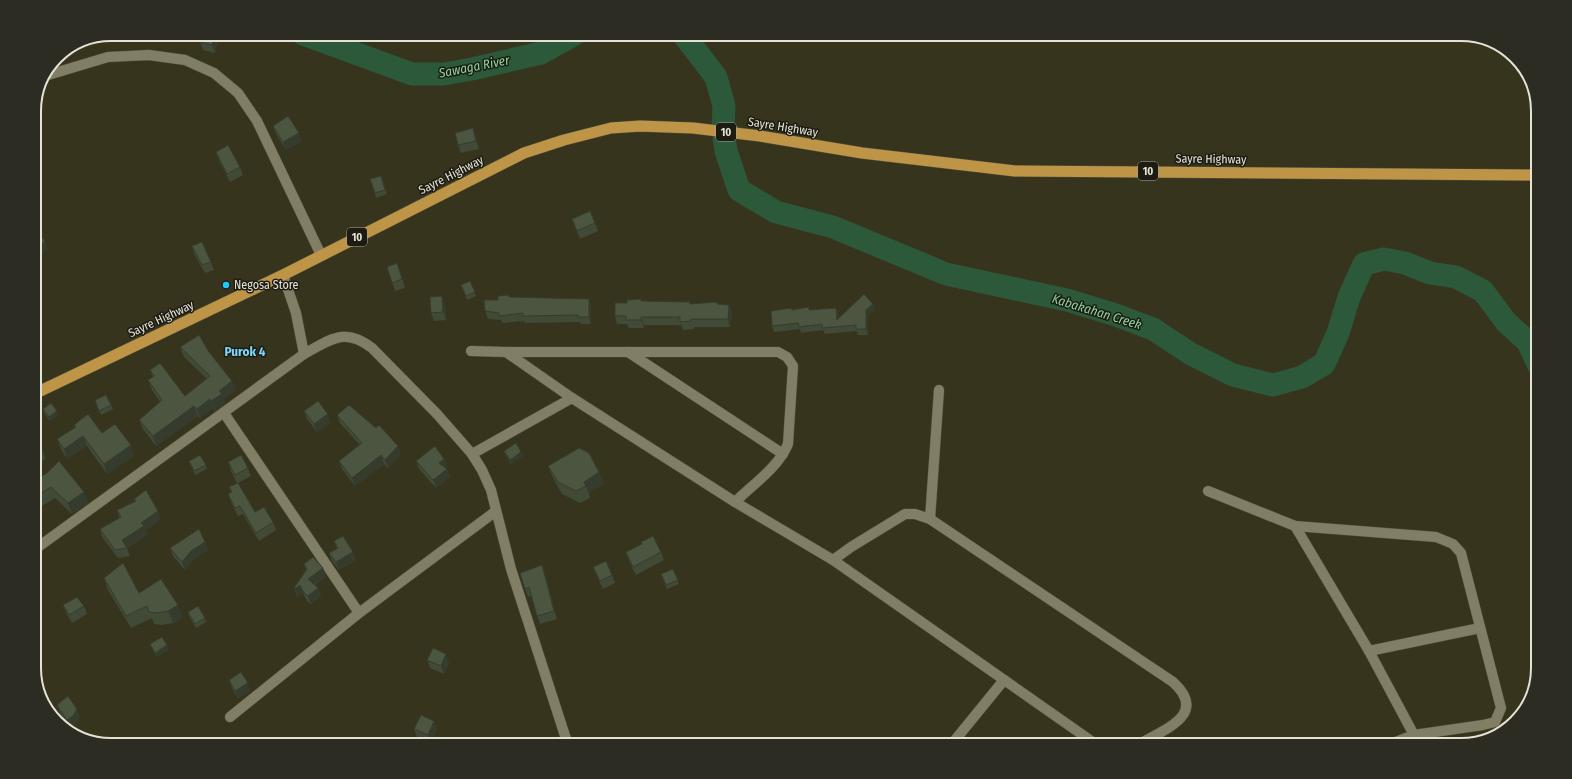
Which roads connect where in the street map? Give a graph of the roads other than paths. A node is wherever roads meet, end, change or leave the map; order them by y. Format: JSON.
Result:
{"nodes":[{"id":1,"x":52,"y":74,"type":"edge"},
{"id":2,"x":1531,"y":175,"type":"edge"},
{"id":3,"x":321,"y":255,"type":"junction"},
{"id":4,"x":283,"y":275,"type":"junction"},
{"id":5,"x":471,"y":351,"type":"dead end"},
{"id":6,"x":506,"y":352,"type":"junction"},
{"id":7,"x":628,"y":352,"type":"junction"},
{"id":8,"x":304,"y":354,"type":"junction"},
{"id":9,"x":939,"y":390,"type":"dead end"},
{"id":10,"x":41,"y":391,"type":"edge"},
{"id":11,"x":572,"y":398,"type":"junction"},
{"id":12,"x":224,"y":413,"type":"junction"},
{"id":13,"x":472,"y":454,"type":"junction"},
{"id":14,"x":783,"y":454,"type":"junction"},
{"id":15,"x":1208,"y":491,"type":"dead end"},
{"id":16,"x":735,"y":502,"type":"junction"},
{"id":17,"x":496,"y":511,"type":"junction"},
{"id":18,"x":930,"y":519,"type":"junction"},
{"id":19,"x":1295,"y":526,"type":"junction"},
{"id":20,"x":41,"y":545,"type":"edge"},
{"id":21,"x":833,"y":560,"type":"junction"},
{"id":22,"x":360,"y":613,"type":"junction"},
{"id":23,"x":1480,"y":628,"type":"junction"},
{"id":24,"x":1369,"y":650,"type":"junction"},
{"id":25,"x":1004,"y":680,"type":"junction"},
{"id":26,"x":230,"y":717,"type":"dead end"},
{"id":27,"x":1414,"y":735,"type":"junction"},
{"id":28,"x":566,"y":738,"type":"edge"},
{"id":29,"x":957,"y":738,"type":"edge"},
{"id":30,"x":1087,"y":738,"type":"edge"},
{"id":31,"x":1150,"y":738,"type":"edge"},
{"id":32,"x":1406,"y":738,"type":"edge"}],
"edges":[{"from":1,"to":3,"type":"street"},
{"from":2,"to":3,"type":"highway","name":"Sayre Highway","number":"10"},
{"from":3,"to":4,"type":"highway","name":"Sayre Highway","number":"10"},
{"from":4,"to":8,"type":"street"},
{"from":4,"to":10,"type":"highway","name":"Sayre Highway","number":"10"},
{"from":5,"to":6,"type":"street"},
{"from":6,"to":7,"type":"street"},
{"from":6,"to":11,"type":"street"},
{"from":7,"to":14,"type":"street"},
{"from":7,"to":14,"type":"street"},
{"from":8,"to":12,"type":"street"},
{"from":8,"to":13,"type":"street"},
{"from":9,"to":18,"type":"street"},
{"from":11,"to":13,"type":"street"},
{"from":11,"to":16,"type":"street"},
{"from":12,"to":20,"type":"street"},
{"from":12,"to":22,"type":"street"},
{"from":13,"to":17,"type":"street"},
{"from":14,"to":16,"type":"street"},
{"from":15,"to":19,"type":"street"},
{"from":16,"to":21,"type":"street"},
{"from":17,"to":22,"type":"street"},
{"from":17,"to":28,"type":"street"},
{"from":18,"to":21,"type":"street"},
{"from":18,"to":31,"type":"street"},
{"from":19,"to":23,"type":"street"},
{"from":19,"to":24,"type":"street"},
{"from":21,"to":25,"type":"street"},
{"from":22,"to":26,"type":"street"},
{"from":23,"to":24,"type":"street"},
{"from":23,"to":27,"type":"street"},
{"from":24,"to":27,"type":"street"},
{"from":25,"to":29,"type":"street"},
{"from":25,"to":30,"type":"street"},
{"from":27,"to":32,"type":"street"}]}
